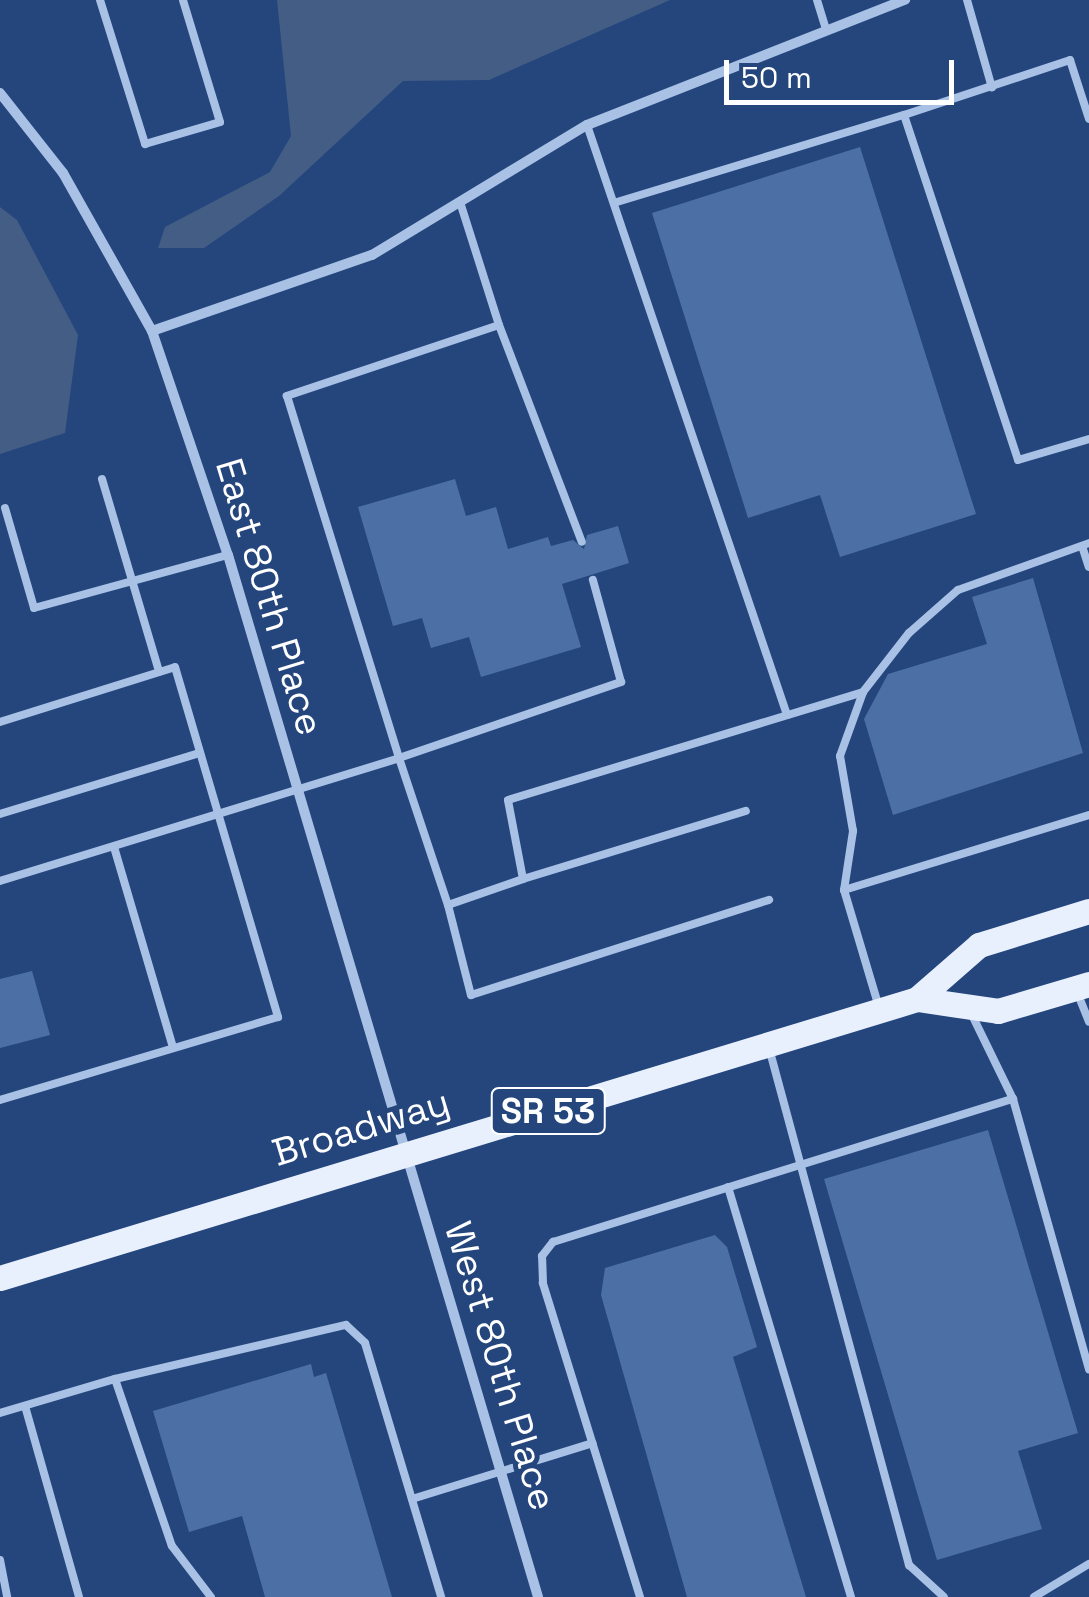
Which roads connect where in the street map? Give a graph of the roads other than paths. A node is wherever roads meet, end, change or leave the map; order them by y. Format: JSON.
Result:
{"nodes":[{"id":1,"x":100,"y":0,"type":"edge"},
{"id":2,"x":183,"y":0,"type":"edge"},
{"id":3,"x":818,"y":0,"type":"edge"},
{"id":4,"x":905,"y":0,"type":"edge"},
{"id":5,"x":967,"y":0,"type":"edge"},
{"id":6,"x":826,"y":29,"type":"junction"},
{"id":7,"x":992,"y":88,"type":"junction"},
{"id":8,"x":0,"y":93,"type":"edge"},
{"id":9,"x":904,"y":115,"type":"junction"},
{"id":10,"x":1089,"y":119,"type":"edge"},
{"id":11,"x":587,"y":125,"type":"junction"},
{"id":12,"x":460,"y":202,"type":"junction"},
{"id":13,"x":618,"y":202,"type":"junction"},
{"id":14,"x":500,"y":325,"type":"junction"},
{"id":15,"x":152,"y":332,"type":"junction"},
{"id":16,"x":1089,"y":440,"type":"edge"},
{"id":17,"x":102,"y":479,"type":"dead end"},
{"id":18,"x":5,"y":508,"type":"dead end"},
{"id":19,"x":582,"y":542,"type":"dead end"},
{"id":20,"x":1086,"y":544,"type":"edge"},
{"id":21,"x":228,"y":556,"type":"junction"},
{"id":22,"x":1089,"y":567,"type":"edge"},
{"id":23,"x":593,"y":580,"type":"dead end"},
{"id":24,"x":133,"y":582,"type":"junction"},
{"id":25,"x":158,"y":672,"type":"junction"},
{"id":26,"x":863,"y":692,"type":"junction"},
{"id":27,"x":787,"y":715,"type":"junction"},
{"id":28,"x":0,"y":722,"type":"edge"},
{"id":29,"x":200,"y":753,"type":"junction"},
{"id":30,"x":400,"y":758,"type":"junction"},
{"id":31,"x":298,"y":790,"type":"junction"},
{"id":32,"x":746,"y":811,"type":"dead end"},
{"id":33,"x":0,"y":814,"type":"edge"},
{"id":34,"x":218,"y":815,"type":"junction"},
{"id":35,"x":1089,"y":815,"type":"edge"},
{"id":36,"x":114,"y":847,"type":"junction"},
{"id":37,"x":524,"y":879,"type":"junction"},
{"id":38,"x":0,"y":882,"type":"edge"},
{"id":39,"x":844,"y":890,"type":"junction"},
{"id":40,"x":769,"y":900,"type":"dead end"},
{"id":41,"x":448,"y":905,"type":"junction"},
{"id":42,"x":1089,"y":911,"type":"edge"},
{"id":43,"x":1082,"y":986,"type":"edge"},
{"id":44,"x":917,"y":999,"type":"junction"},
{"id":45,"x":968,"y":1006,"type":"junction"},
{"id":46,"x":880,"y":1010,"type":"junction"},
{"id":47,"x":1089,"y":1022,"type":"edge"},
{"id":48,"x":768,"y":1045,"type":"junction"},
{"id":49,"x":173,"y":1048,"type":"junction"},
{"id":50,"x":0,"y":1100,"type":"edge"},
{"id":51,"x":1012,"y":1100,"type":"junction"},
{"id":52,"x":405,"y":1153,"type":"junction"},
{"id":53,"x":800,"y":1164,"type":"junction"},
{"id":54,"x":728,"y":1186,"type":"junction"},
{"id":55,"x":2,"y":1271,"type":"edge"},
{"id":56,"x":1089,"y":1370,"type":"edge"},
{"id":57,"x":115,"y":1379,"type":"junction"},
{"id":58,"x":25,"y":1406,"type":"junction"},
{"id":59,"x":0,"y":1413,"type":"edge"},
{"id":60,"x":592,"y":1443,"type":"junction"},
{"id":61,"x":501,"y":1472,"type":"junction"},
{"id":62,"x":412,"y":1499,"type":"junction"},
{"id":63,"x":0,"y":1560,"type":"edge"},
{"id":64,"x":1089,"y":1564,"type":"edge"},
{"id":65,"x":9,"y":1594,"type":"edge"},
{"id":66,"x":79,"y":1597,"type":"edge"},
{"id":67,"x":211,"y":1597,"type":"edge"},
{"id":68,"x":441,"y":1597,"type":"edge"},
{"id":69,"x":538,"y":1597,"type":"edge"},
{"id":70,"x":640,"y":1597,"type":"edge"},
{"id":71,"x":851,"y":1597,"type":"edge"},
{"id":72,"x":944,"y":1597,"type":"edge"},
{"id":73,"x":1034,"y":1597,"type":"edge"}],
"edges":[{"from":1,"to":2,"type":"lane"},
{"from":3,"to":6,"type":"lane"},
{"from":4,"to":6,"type":"street"},
{"from":5,"to":7,"type":"lane"},
{"from":6,"to":11,"type":"street"},
{"from":7,"to":9,"type":"lane"},
{"from":7,"to":10,"type":"lane"},
{"from":8,"to":15,"type":"street","name":"East 80th Place"},
{"from":9,"to":13,"type":"lane"},
{"from":9,"to":16,"type":"lane"},
{"from":11,"to":12,"type":"street"},
{"from":11,"to":13,"type":"lane"},
{"from":12,"to":14,"type":"lane"},
{"from":12,"to":15,"type":"street"},
{"from":13,"to":27,"type":"lane"},
{"from":14,"to":19,"type":"lane"},
{"from":14,"to":30,"type":"lane"},
{"from":15,"to":21,"type":"street","name":"East 80th Place"},
{"from":17,"to":24,"type":"lane"},
{"from":18,"to":24,"type":"lane"},
{"from":20,"to":22,"type":"lane"},
{"from":20,"to":26,"type":"lane"},
{"from":21,"to":24,"type":"lane"},
{"from":21,"to":31,"type":"street","name":"East 80th Place"},
{"from":23,"to":30,"type":"lane"},
{"from":24,"to":25,"type":"lane"},
{"from":25,"to":28,"type":"lane"},
{"from":25,"to":29,"type":"lane"},
{"from":26,"to":27,"type":"lane"},
{"from":26,"to":39,"type":"lane"},
{"from":27,"to":37,"type":"lane"},
{"from":29,"to":33,"type":"lane"},
{"from":29,"to":34,"type":"lane"},
{"from":30,"to":31,"type":"lane"},
{"from":30,"to":41,"type":"lane"},
{"from":31,"to":34,"type":"lane"},
{"from":31,"to":52,"type":"street","name":"East 80th Place"},
{"from":32,"to":37,"type":"lane"},
{"from":34,"to":36,"type":"lane"},
{"from":34,"to":49,"type":"lane"},
{"from":35,"to":39,"type":"lane"},
{"from":36,"to":38,"type":"lane"},
{"from":36,"to":49,"type":"lane"},
{"from":37,"to":41,"type":"lane"},
{"from":39,"to":46,"type":"lane"},
{"from":40,"to":41,"type":"lane"},
{"from":42,"to":44,"type":"main road","name":"Broadway","number":"SR 53"},
{"from":43,"to":45,"type":"main road","name":"Broadway","number":"SR 53"},
{"from":43,"to":47,"type":"lane"},
{"from":44,"to":45,"type":"main road","name":"Broadway","number":"SR 53"},
{"from":44,"to":46,"type":"main road","name":"Broadway","number":"SR 53"},
{"from":45,"to":51,"type":"lane"},
{"from":46,"to":48,"type":"main road","name":"Broadway","number":"SR 53"},
{"from":48,"to":52,"type":"main road","name":"Broadway","number":"SR 53"},
{"from":48,"to":53,"type":"lane"},
{"from":49,"to":50,"type":"lane"},
{"from":51,"to":53,"type":"lane"},
{"from":51,"to":56,"type":"lane"},
{"from":52,"to":55,"type":"main road","name":"Broadway","number":"SR 53"},
{"from":52,"to":61,"type":"street","name":"West 80th Place"},
{"from":53,"to":54,"type":"lane"},
{"from":53,"to":72,"type":"lane"},
{"from":54,"to":60,"type":"lane"},
{"from":54,"to":71,"type":"lane"},
{"from":57,"to":58,"type":"lane"},
{"from":57,"to":62,"type":"lane"},
{"from":57,"to":67,"type":"lane"},
{"from":58,"to":59,"type":"lane"},
{"from":58,"to":66,"type":"lane"},
{"from":60,"to":61,"type":"lane"},
{"from":60,"to":70,"type":"lane"},
{"from":61,"to":62,"type":"lane"},
{"from":61,"to":69,"type":"street","name":"West 80th Place"},
{"from":62,"to":68,"type":"lane"},
{"from":63,"to":65,"type":"lane"},
{"from":64,"to":73,"type":"lane"}]}
